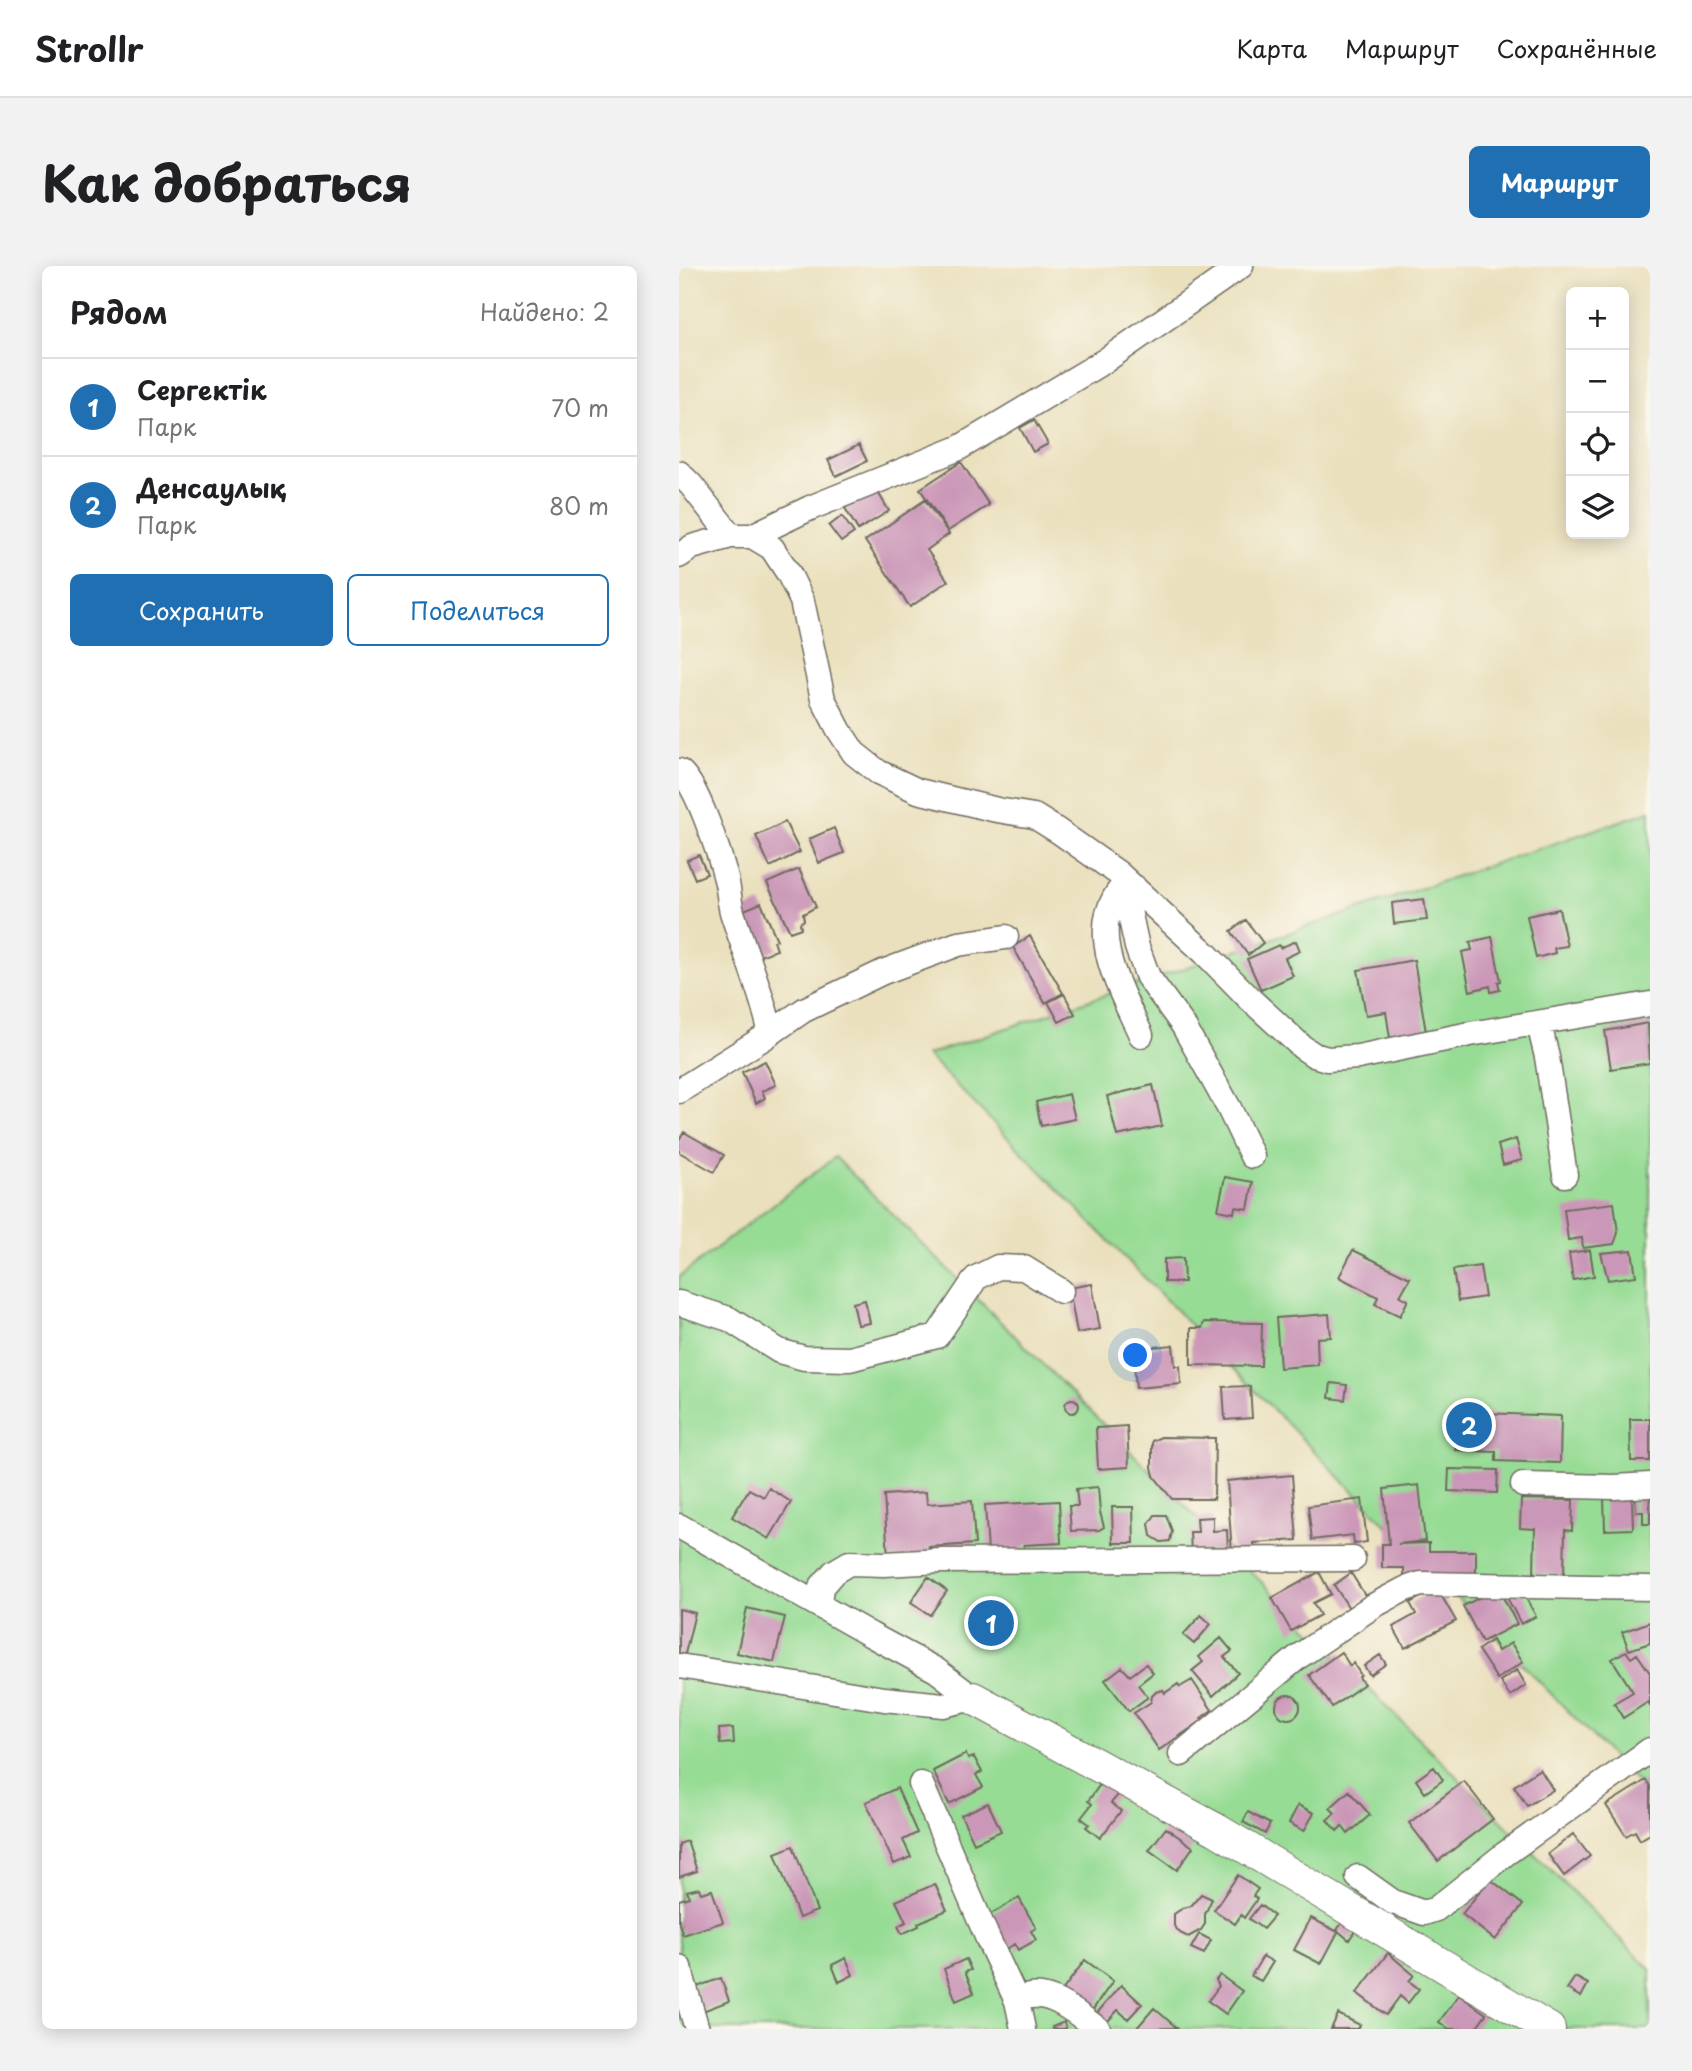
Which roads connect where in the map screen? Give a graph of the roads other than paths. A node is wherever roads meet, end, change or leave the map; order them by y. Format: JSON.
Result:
{"nodes":[{"id":1,"x":1241,"y":266,"type":"edge"},
{"id":2,"x":679,"y":472,"type":"edge"},
{"id":3,"x":742,"y":536,"type":"junction"},
{"id":4,"x":679,"y":556,"type":"edge"},
{"id":5,"x":679,"y":771,"type":"edge"},
{"id":6,"x":1130,"y":884,"type":"junction"},
{"id":7,"x":1006,"y":937,"type":"dead end"},
{"id":8,"x":1650,"y":1004,"type":"edge"},
{"id":9,"x":1539,"y":1024,"type":"junction"},
{"id":10,"x":766,"y":1025,"type":"junction"},
{"id":11,"x":1141,"y":1035,"type":"dead end"},
{"id":12,"x":679,"y":1091,"type":"edge"},
{"id":13,"x":1252,"y":1156,"type":"dead end"},
{"id":14,"x":1565,"y":1175,"type":"dead end"},
{"id":15,"x":1061,"y":1291,"type":"dead end"},
{"id":16,"x":679,"y":1303,"type":"edge"},
{"id":17,"x":1523,"y":1485,"type":"dead end"},
{"id":18,"x":1650,"y":1485,"type":"edge"},
{"id":19,"x":679,"y":1526,"type":"edge"},
{"id":20,"x":1353,"y":1559,"type":"dead end"},
{"id":21,"x":1650,"y":1588,"type":"edge"},
{"id":22,"x":819,"y":1605,"type":"junction"},
{"id":23,"x":679,"y":1666,"type":"edge"},
{"id":24,"x":973,"y":1699,"type":"junction"},
{"id":25,"x":1650,"y":1750,"type":"edge"},
{"id":26,"x":1181,"y":1754,"type":"dead end"},
{"id":27,"x":921,"y":1784,"type":"dead end"},
{"id":28,"x":1358,"y":1877,"type":"dead end"},
{"id":29,"x":679,"y":1967,"type":"edge"},
{"id":30,"x":1027,"y":1998,"type":"junction"},
{"id":31,"x":697,"y":2029,"type":"edge"},
{"id":32,"x":1023,"y":2029,"type":"edge"},
{"id":33,"x":1098,"y":2029,"type":"edge"},
{"id":34,"x":1549,"y":2029,"type":"edge"}],
"edges":[{"from":1,"to":3,"type":"street"},
{"from":2,"to":3,"type":"street"},
{"from":3,"to":4,"type":"street"},
{"from":3,"to":6,"type":"street"},
{"from":5,"to":10,"type":"street"},
{"from":6,"to":9,"type":"street"},
{"from":6,"to":11,"type":"street"},
{"from":6,"to":13,"type":"street"},
{"from":7,"to":10,"type":"street"},
{"from":8,"to":9,"type":"street"},
{"from":9,"to":14,"type":"street"},
{"from":10,"to":12,"type":"street"},
{"from":15,"to":16,"type":"street"},
{"from":17,"to":18,"type":"street"},
{"from":19,"to":22,"type":"street"},
{"from":20,"to":22,"type":"street"},
{"from":21,"to":26,"type":"street"},
{"from":22,"to":24,"type":"street"},
{"from":23,"to":24,"type":"street"},
{"from":24,"to":34,"type":"street"},
{"from":25,"to":28,"type":"street"},
{"from":27,"to":30,"type":"street"},
{"from":29,"to":31,"type":"street"},
{"from":30,"to":32,"type":"street"},
{"from":30,"to":33,"type":"street"}]}
